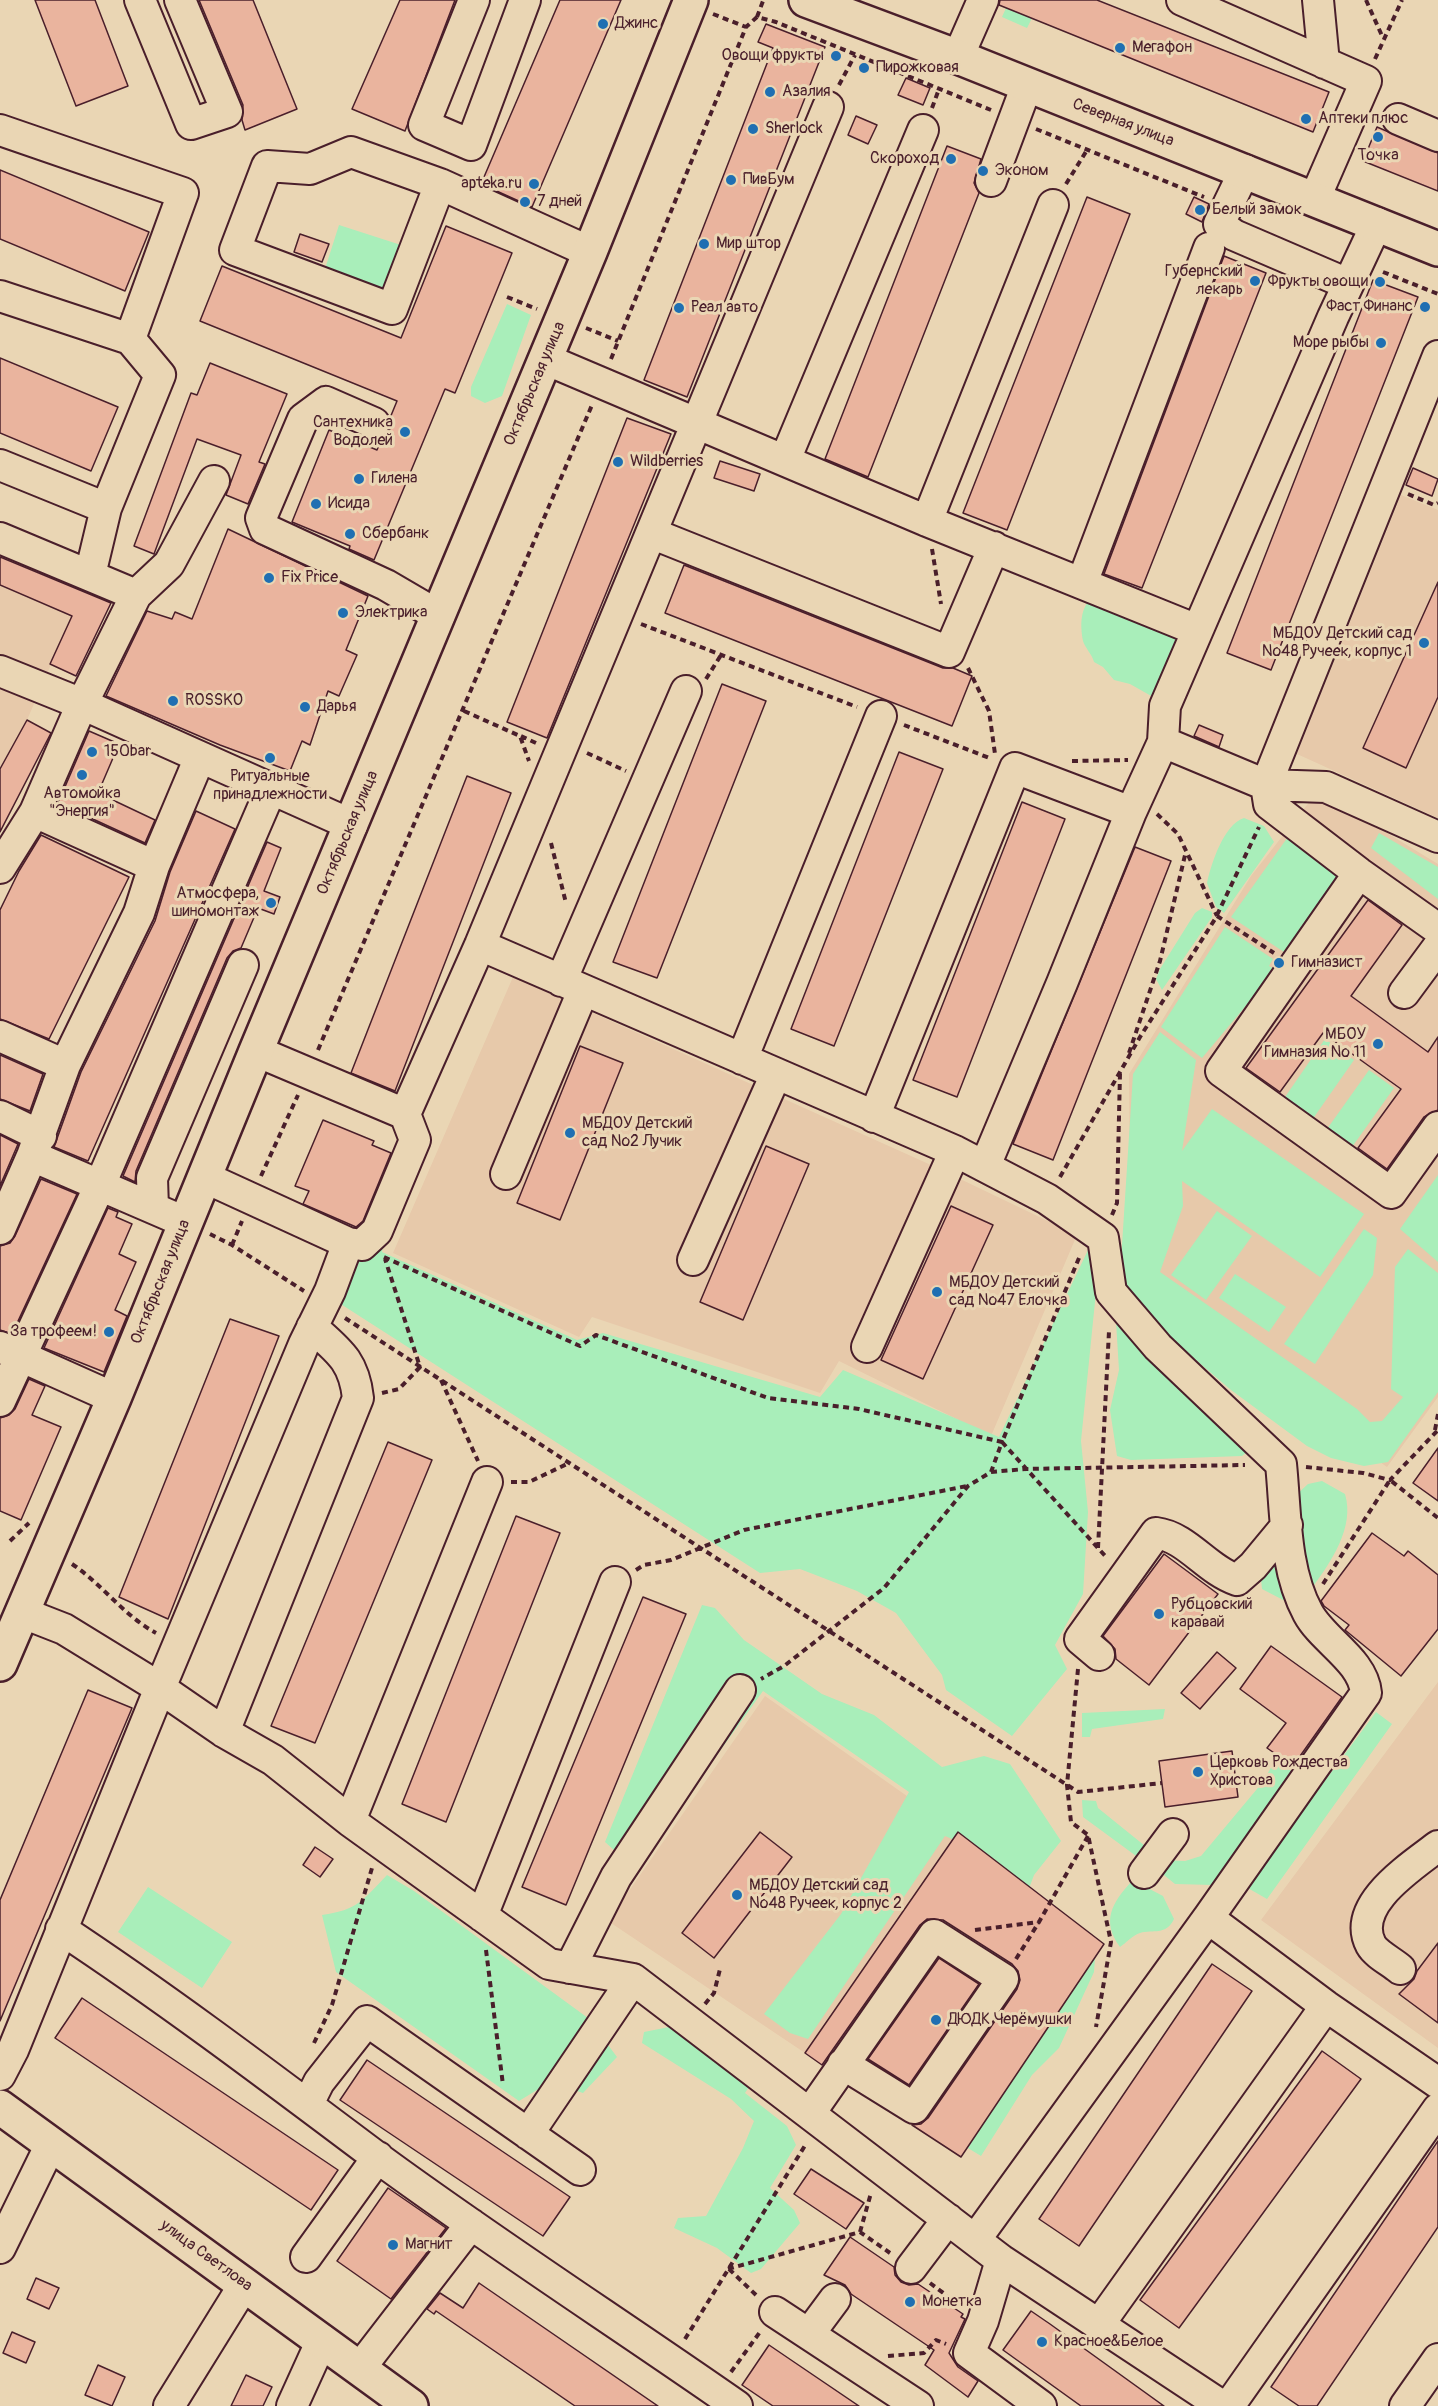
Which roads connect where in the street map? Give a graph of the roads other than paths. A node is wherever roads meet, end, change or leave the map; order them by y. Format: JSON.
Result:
{"nodes":[{"id":1,"x":140,"y":0,"type":"edge"},
{"id":2,"x":180,"y":0,"type":"edge"},
{"id":3,"x":474,"y":0,"type":"edge"},
{"id":4,"x":525,"y":0,"type":"edge"},
{"id":5,"x":807,"y":0,"type":"edge"},
{"id":6,"x":983,"y":0,"type":"edge"},
{"id":7,"x":1182,"y":0,"type":"edge"},
{"id":8,"x":1318,"y":0,"type":"edge"},
{"id":9,"x":699,"y":6,"type":"edge"},
{"id":10,"x":958,"y":57,"type":"junction"},
{"id":11,"x":1324,"y":63,"type":"junction"},
{"id":12,"x":1027,"y":85,"type":"junction"},
{"id":13,"x":828,"y":107,"type":"road end"},
{"id":14,"x":1398,"y":119,"type":"dead end"},
{"id":15,"x":0,"y":130,"type":"edge"},
{"id":16,"x":923,"y":130,"type":"dead end"},
{"id":17,"x":1438,"y":136,"type":"edge"},
{"id":18,"x":1245,"y":170,"type":"junction"},
{"id":19,"x":991,"y":182,"type":"dead end"},
{"id":20,"x":440,"y":184,"type":"junction"},
{"id":21,"x":1315,"y":198,"type":"junction"},
{"id":22,"x":1053,"y":205,"type":"road end"},
{"id":23,"x":1377,"y":223,"type":"junction"},
{"id":24,"x":1209,"y":248,"type":"dead end"},
{"id":25,"x":1438,"y":249,"type":"edge"},
{"id":26,"x":590,"y":252,"type":"junction"},
{"id":27,"x":1348,"y":284,"type":"junction"},
{"id":28,"x":0,"y":296,"type":"edge"},
{"id":29,"x":130,"y":339,"type":"junction"},
{"id":30,"x":1438,"y":356,"type":"edge"},
{"id":31,"x":545,"y":359,"type":"junction"},
{"id":32,"x":374,"y":423,"type":"dead end"},
{"id":33,"x":694,"y":423,"type":"junction"},
{"id":34,"x":785,"y":460,"type":"junction"},
{"id":35,"x":0,"y":465,"type":"edge"},
{"id":36,"x":214,"y":481,"type":"dead end"},
{"id":37,"x":106,"y":508,"type":"junction"},
{"id":38,"x":927,"y":521,"type":"junction"},
{"id":39,"x":651,"y":533,"type":"junction"},
{"id":40,"x":0,"y":538,"type":"edge"},
{"id":41,"x":994,"y":547,"type":"junction"},
{"id":42,"x":90,"y":575,"type":"junction"},
{"id":43,"x":1082,"y":584,"type":"junction"},
{"id":44,"x":136,"y":595,"type":"junction"},
{"id":45,"x":439,"y":616,"type":"junction"},
{"id":46,"x":1197,"y":630,"type":"junction"},
{"id":47,"x":0,"y":671,"type":"edge"},
{"id":48,"x":686,"y":691,"type":"dead end"},
{"id":49,"x":82,"y":704,"type":"junction"},
{"id":50,"x":881,"y":716,"type":"road end"},
{"id":51,"x":1159,"y":751,"type":"junction"},
{"id":52,"x":200,"y":757,"type":"junction"},
{"id":53,"x":271,"y":789,"type":"junction"},
{"id":54,"x":1268,"y":795,"type":"junction"},
{"id":55,"x":1134,"y":804,"type":"junction"},
{"id":56,"x":35,"y":812,"type":"junction"},
{"id":57,"x":352,"y":825,"type":"junction"},
{"id":58,"x":1438,"y":837,"type":"edge"},
{"id":59,"x":154,"y":866,"type":"junction"},
{"id":60,"x":0,"y":868,"type":"edge"},
{"id":61,"x":1359,"y":873,"type":"junction"},
{"id":62,"x":1438,"y":928,"type":"edge"},
{"id":63,"x":480,"y":945,"type":"junction"},
{"id":64,"x":1438,"y":947,"type":"edge"},
{"id":65,"x":243,"y":965,"type":"dead end"},
{"id":66,"x":572,"y":986,"type":"junction"},
{"id":67,"x":1404,"y":993,"type":"dead end"},
{"id":68,"x":0,"y":1036,"type":"edge"},
{"id":69,"x":256,"y":1051,"type":"junction"},
{"id":70,"x":742,"y":1059,"type":"junction"},
{"id":71,"x":65,"y":1065,"type":"junction"},
{"id":72,"x":776,"y":1074,"type":"junction"},
{"id":73,"x":405,"y":1114,"type":"junction"},
{"id":74,"x":0,"y":1116,"type":"edge"},
{"id":75,"x":874,"y":1117,"type":"junction"},
{"id":76,"x":1438,"y":1127,"type":"edge"},
{"id":77,"x":37,"y":1146,"type":"junction"},
{"id":78,"x":954,"y":1151,"type":"junction"},
{"id":79,"x":985,"y":1166,"type":"junction"},
{"id":80,"x":506,"y":1174,"type":"dead end"},
{"id":81,"x":204,"y":1177,"type":"junction"},
{"id":82,"x":100,"y":1185,"type":"junction"},
{"id":83,"x":153,"y":1208,"type":"junction"},
{"id":84,"x":185,"y":1222,"type":"junction"},
{"id":85,"x":0,"y":1229,"type":"edge"},
{"id":86,"x":365,"y":1248,"type":"junction"},
{"id":87,"x":693,"y":1260,"type":"dead end"},
{"id":88,"x":318,"y":1316,"type":"junction"},
{"id":89,"x":867,"y":1347,"type":"dead end"},
{"id":90,"x":10,"y":1352,"type":"edge"},
{"id":91,"x":114,"y":1398,"type":"junction"},
{"id":92,"x":0,"y":1401,"type":"edge"},
{"id":93,"x":487,"y":1482,"type":"road end"},
{"id":94,"x":1287,"y":1526,"type":"junction"},
{"id":95,"x":615,"y":1582,"type":"road end"},
{"id":96,"x":23,"y":1613,"type":"junction"},
{"id":97,"x":1089,"y":1647,"type":"road end"},
{"id":98,"x":0,"y":1664,"type":"edge"},
{"id":99,"x":159,"y":1688,"type":"junction"},
{"id":100,"x":741,"y":1690,"type":"road end"},
{"id":101,"x":224,"y":1732,"type":"junction"},
{"id":102,"x":350,"y":1821,"type":"junction"},
{"id":103,"x":1173,"y":1834,"type":"dead end"},
{"id":104,"x":1438,"y":1846,"type":"edge"},
{"id":105,"x":1144,"y":1873,"type":"dead end"},
{"id":106,"x":482,"y":1916,"type":"junction"},
{"id":107,"x":1208,"y":1918,"type":"junction"},
{"id":108,"x":61,"y":1929,"type":"junction"},
{"id":109,"x":570,"y":1968,"type":"junction"},
{"id":110,"x":1400,"y":1969,"type":"dead end"},
{"id":111,"x":633,"y":1979,"type":"junction"},
{"id":112,"x":1326,"y":2006,"type":"junction"},
{"id":113,"x":843,"y":2064,"type":"junction"},
{"id":114,"x":0,"y":2075,"type":"edge"},
{"id":115,"x":1438,"y":2083,"type":"edge"},
{"id":116,"x":309,"y":2104,"type":"junction"},
{"id":117,"x":0,"y":2107,"type":"edge"},
{"id":118,"x":1438,"y":2109,"type":"edge"},
{"id":119,"x":815,"y":2117,"type":"junction"},
{"id":120,"x":518,"y":2126,"type":"junction"},
{"id":121,"x":51,"y":2144,"type":"junction"},
{"id":122,"x":378,"y":2157,"type":"junction"},
{"id":123,"x":580,"y":2170,"type":"dead end"},
{"id":124,"x":948,"y":2219,"type":"junction"},
{"id":125,"x":471,"y":2224,"type":"junction"},
{"id":126,"x":975,"y":2240,"type":"junction"},
{"id":127,"x":0,"y":2248,"type":"edge"},
{"id":128,"x":306,"y":2257,"type":"dead end"},
{"id":129,"x":1001,"y":2259,"type":"junction"},
{"id":130,"x":911,"y":2268,"type":"road end"},
{"id":131,"x":244,"y":2285,"type":"junction"},
{"id":132,"x":835,"y":2299,"type":"dead end"},
{"id":133,"x":775,"y":2312,"type":"road end"},
{"id":134,"x":1100,"y":2323,"type":"junction"},
{"id":135,"x":809,"y":2334,"type":"junction"},
{"id":136,"x":322,"y":2340,"type":"junction"},
{"id":137,"x":1438,"y":2359,"type":"edge"},
{"id":138,"x":360,"y":2368,"type":"junction"},
{"id":139,"x":727,"y":2399,"type":"edge"},
{"id":140,"x":169,"y":2406,"type":"edge"},
{"id":141,"x":292,"y":2406,"type":"edge"},
{"id":142,"x":411,"y":2406,"type":"edge"},
{"id":143,"x":918,"y":2406,"type":"edge"},
{"id":144,"x":1041,"y":2406,"type":"edge"},
{"id":145,"x":1222,"y":2406,"type":"edge"},
{"id":146,"x":1229,"y":2406,"type":"edge"},
{"id":147,"x":1405,"y":2406,"type":"edge"}],
"edges":[{"from":1,"to":2,"type":"street"},
{"from":3,"to":4,"type":"street"},
{"from":5,"to":10,"type":"main road","name":"Северная улица"},
{"from":6,"to":10,"type":"street"},
{"from":7,"to":11,"type":"street"},
{"from":8,"to":11,"type":"street"},
{"from":9,"to":26,"type":"main road","name":"Октябрьская улица"},
{"from":10,"to":12,"type":"main road","name":"Северная улица"},
{"from":11,"to":21,"type":"street"},
{"from":12,"to":18,"type":"main road","name":"Северная улица"},
{"from":12,"to":19,"type":"street"},
{"from":13,"to":33,"type":"street"},
{"from":14,"to":17,"type":"street"},
{"from":15,"to":29,"type":"street"},
{"from":16,"to":34,"type":"street"},
{"from":18,"to":21,"type":"main road","name":"Северная улица"},
{"from":18,"to":27,"type":"street"},
{"from":20,"to":20,"type":"street"},
{"from":20,"to":26,"type":"street"},
{"from":21,"to":23,"type":"main road","name":"Северная улица"},
{"from":22,"to":38,"type":"street"},
{"from":23,"to":25,"type":"main road","name":"Северная улица"},
{"from":23,"to":27,"type":"street"},
{"from":24,"to":43,"type":"street"},
{"from":26,"to":31,"type":"main road","name":"Октябрьская улица"},
{"from":27,"to":46,"type":"street"},
{"from":28,"to":29,"type":"street"},
{"from":29,"to":37,"type":"street"},
{"from":30,"to":54,"type":"street"},
{"from":31,"to":33,"type":"street"},
{"from":31,"to":45,"type":"main road","name":"Октябрьская улица"},
{"from":32,"to":45,"type":"street"},
{"from":33,"to":34,"type":"street"},
{"from":33,"to":39,"type":"street"},
{"from":34,"to":38,"type":"street"},
{"from":35,"to":37,"type":"street"},
{"from":36,"to":44,"type":"street"},
{"from":37,"to":42,"type":"street"},
{"from":38,"to":41,"type":"street"},
{"from":39,"to":41,"type":"street"},
{"from":39,"to":63,"type":"street"},
{"from":40,"to":42,"type":"street"},
{"from":41,"to":43,"type":"street"},
{"from":42,"to":44,"type":"street"},
{"from":43,"to":46,"type":"street"},
{"from":44,"to":49,"type":"street"},
{"from":45,"to":57,"type":"main road","name":"Октябрьская улица"},
{"from":46,"to":51,"type":"street"},
{"from":47,"to":49,"type":"street"},
{"from":48,"to":66,"type":"street"},
{"from":49,"to":52,"type":"street"},
{"from":49,"to":56,"type":"street"},
{"from":50,"to":70,"type":"street"},
{"from":51,"to":54,"type":"street"},
{"from":51,"to":55,"type":"street"},
{"from":52,"to":53,"type":"street"},
{"from":52,"to":59,"type":"street"},
{"from":53,"to":57,"type":"street"},
{"from":53,"to":82,"type":"street"},
{"from":54,"to":58,"type":"street"},
{"from":54,"to":61,"type":"street"},
{"from":55,"to":75,"type":"street"},
{"from":55,"to":79,"type":"street"},
{"from":56,"to":59,"type":"street"},
{"from":56,"to":60,"type":"street"},
{"from":57,"to":69,"type":"main road","name":"Октябрьская улица"},
{"from":59,"to":71,"type":"street"},
{"from":61,"to":62,"type":"street"},
{"from":61,"to":76,"type":"street"},
{"from":63,"to":66,"type":"street"},
{"from":63,"to":73,"type":"street"},
{"from":64,"to":67,"type":"street"},
{"from":65,"to":83,"type":"street"},
{"from":66,"to":70,"type":"street"},
{"from":66,"to":80,"type":"street"},
{"from":68,"to":71,"type":"street"},
{"from":69,"to":73,"type":"street"},
{"from":69,"to":81,"type":"main road","name":"Октябрьская улица"},
{"from":70,"to":72,"type":"street"},
{"from":71,"to":77,"type":"street"},
{"from":72,"to":75,"type":"street"},
{"from":72,"to":87,"type":"street"},
{"from":73,"to":86,"type":"street"},
{"from":74,"to":77,"type":"street"},
{"from":75,"to":78,"type":"street"},
{"from":77,"to":82,"type":"street"},
{"from":77,"to":85,"type":"street"},
{"from":78,"to":79,"type":"street"},
{"from":78,"to":89,"type":"street"},
{"from":79,"to":94,"type":"street"},
{"from":81,"to":84,"type":"main road","name":"Октябрьская улица"},
{"from":81,"to":86,"type":"street"},
{"from":82,"to":83,"type":"street"},
{"from":82,"to":90,"type":"street"},
{"from":83,"to":84,"type":"street"},
{"from":84,"to":91,"type":"main road","name":"Октябрьская улица"},
{"from":86,"to":88,"type":"street"},
{"from":88,"to":99,"type":"street"},
{"from":88,"to":101,"type":"street"},
{"from":90,"to":91,"type":"street"},
{"from":90,"to":92,"type":"street"},
{"from":91,"to":96,"type":"main road","name":"Октябрьская улица"},
{"from":93,"to":102,"type":"street"},
{"from":94,"to":97,"type":"street"},
{"from":94,"to":107,"type":"street"},
{"from":95,"to":106,"type":"street"},
{"from":96,"to":98,"type":"main road","name":"Октябрьская улица"},
{"from":96,"to":99,"type":"street"},
{"from":99,"to":101,"type":"street"},
{"from":99,"to":108,"type":"street"},
{"from":100,"to":109,"type":"street"},
{"from":101,"to":102,"type":"street"},
{"from":102,"to":106,"type":"street"},
{"from":103,"to":105,"type":"street"},
{"from":104,"to":110,"type":"street"},
{"from":106,"to":109,"type":"street"},
{"from":107,"to":112,"type":"street"},
{"from":107,"to":126,"type":"street"},
{"from":108,"to":114,"type":"street"},
{"from":108,"to":116,"type":"street"},
{"from":109,"to":111,"type":"street"},
{"from":111,"to":119,"type":"street"},
{"from":111,"to":120,"type":"street"},
{"from":112,"to":115,"type":"street"},
{"from":112,"to":134,"type":"street"},
{"from":113,"to":113,"type":"street"},
{"from":113,"to":119,"type":"street"},
{"from":116,"to":120,"type":"street"},
{"from":116,"to":122,"type":"street"},
{"from":117,"to":121,"type":"main road","name":"улица Светлова"},
{"from":118,"to":146,"type":"street"},
{"from":119,"to":124,"type":"street"},
{"from":120,"to":123,"type":"street"},
{"from":121,"to":127,"type":"street"},
{"from":121,"to":131,"type":"main road","name":"улица Светлова"},
{"from":122,"to":125,"type":"street"},
{"from":122,"to":128,"type":"street"},
{"from":124,"to":126,"type":"street"},
{"from":124,"to":130,"type":"street"},
{"from":125,"to":138,"type":"street"},
{"from":125,"to":139,"type":"street"},
{"from":126,"to":129,"type":"street"},
{"from":129,"to":134,"type":"street"},
{"from":129,"to":144,"type":"street"},
{"from":131,"to":136,"type":"main road","name":"улица Светлова"},
{"from":131,"to":140,"type":"street"},
{"from":132,"to":135,"type":"street"},
{"from":133,"to":135,"type":"street"},
{"from":134,"to":145,"type":"street"},
{"from":135,"to":143,"type":"street"},
{"from":136,"to":138,"type":"main road","name":"улица Светлова"},
{"from":136,"to":141,"type":"street"},
{"from":137,"to":147,"type":"street"},
{"from":138,"to":142,"type":"main road","name":"улица Светлова"}]}
